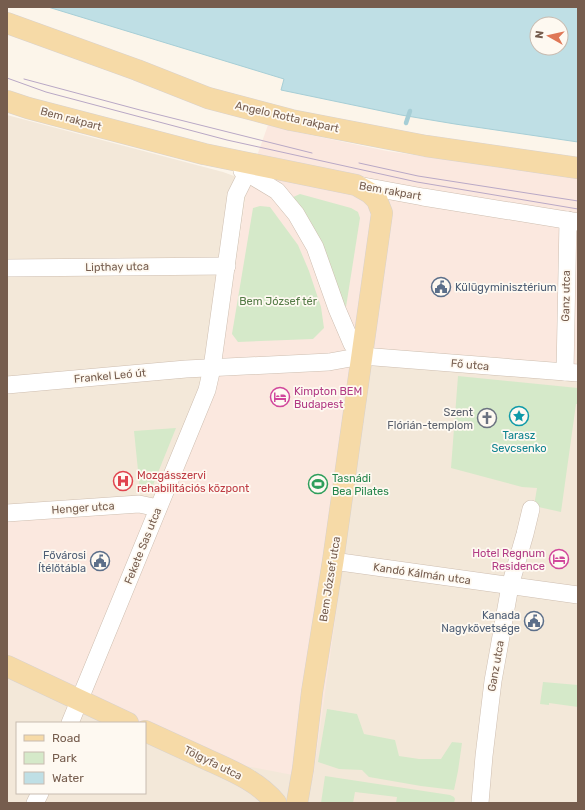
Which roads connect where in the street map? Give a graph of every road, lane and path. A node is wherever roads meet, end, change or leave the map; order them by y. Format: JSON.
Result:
{"nodes":[{"id":1,"x":7,"y":23,"type":"edge"},
{"id":2,"x":7,"y":37,"type":"edge"},
{"id":3,"x":52,"y":39,"type":"junction"},
{"id":4,"x":7,"y":101,"type":"edge"},
{"id":5,"x":204,"y":154,"type":"junction"},
{"id":6,"x":578,"y":168,"type":"edge"},
{"id":7,"x":282,"y":169,"type":"junction"},
{"id":8,"x":248,"y":173,"type":"junction"},
{"id":9,"x":356,"y":185,"type":"junction"},
{"id":10,"x":573,"y":221,"type":"edge"},
{"id":11,"x":227,"y":266,"type":"junction"},
{"id":12,"x":7,"y":268,"type":"edge"},
{"id":13,"x":362,"y":356,"type":"junction"},
{"id":14,"x":212,"y":368,"type":"junction"},
{"id":15,"x":571,"y":373,"type":"edge"},
{"id":16,"x":7,"y":385,"type":"edge"},
{"id":17,"x":158,"y":508,"type":"junction"},
{"id":18,"x":530,"y":509,"type":"dead end"},
{"id":19,"x":7,"y":513,"type":"edge"},
{"id":20,"x":333,"y":561,"type":"junction"},
{"id":21,"x":510,"y":586,"type":"junction"},
{"id":22,"x":578,"y":595,"type":"edge"},
{"id":23,"x":7,"y":666,"type":"edge"},
{"id":24,"x":80,"y":700,"type":"junction"},
{"id":25,"x":70,"y":722,"type":"edge"},
{"id":26,"x":126,"y":722,"type":"edge"},
{"id":27,"x":146,"y":731,"type":"edge"},
{"id":28,"x":40,"y":794,"type":"edge"},
{"id":29,"x":35,"y":803,"type":"edge"},
{"id":30,"x":276,"y":803,"type":"edge"},
{"id":31,"x":297,"y":803,"type":"edge"},
{"id":32,"x":480,"y":803,"type":"edge"}],
"edges":[{"from":1,"to":3,"type":"main road","name":"Angelo Rotta rakpart"},
{"from":2,"to":3,"type":"main road"},
{"from":3,"to":6,"type":"main road","name":"Angelo Rotta rakpart"},
{"from":4,"to":5,"type":"main road","name":"Bem rakpart"},
{"from":5,"to":7,"type":"main road","name":"Bem rakpart"},
{"from":5,"to":8,"type":"street","name":"Bem rakpart"},
{"from":7,"to":8,"type":"street"},
{"from":7,"to":9,"type":"main road","name":"Bem rakpart"},
{"from":8,"to":11,"type":"street"},
{"from":8,"to":13,"type":"street"},
{"from":9,"to":10,"type":"street","name":"Bem rakpart"},
{"from":9,"to":13,"type":"main road"},
{"from":10,"to":15,"type":"street","name":"Ganz utca"},
{"from":11,"to":12,"type":"street","name":"Lipthay utca"},
{"from":11,"to":14,"type":"street"},
{"from":13,"to":14,"type":"street"},
{"from":13,"to":15,"type":"street","name":"Fő utca"},
{"from":13,"to":20,"type":"main road","name":"Bem József utca"},
{"from":14,"to":16,"type":"street","name":"Frankel Leó út"},
{"from":14,"to":17,"type":"street","name":"Fekete Sas utca"},
{"from":17,"to":19,"type":"street","name":"Henger utca"},
{"from":17,"to":24,"type":"street","name":"Fekete Sas utca"},
{"from":18,"to":21,"type":"street","name":"Ganz utca"},
{"from":20,"to":21,"type":"street","name":"Kandó Kálmán utca"},
{"from":20,"to":31,"type":"main road","name":"Bem József utca"},
{"from":21,"to":22,"type":"street","name":"Kandó Kálmán utca"},
{"from":21,"to":32,"type":"street","name":"Ganz utca"},
{"from":23,"to":24,"type":"main road"},
{"from":24,"to":25,"type":"street","name":"Fekete Sas utca"},
{"from":24,"to":26,"type":"main road"},
{"from":27,"to":30,"type":"main road","name":"Tölgyfa utca"},
{"from":28,"to":29,"type":"street"}]}
